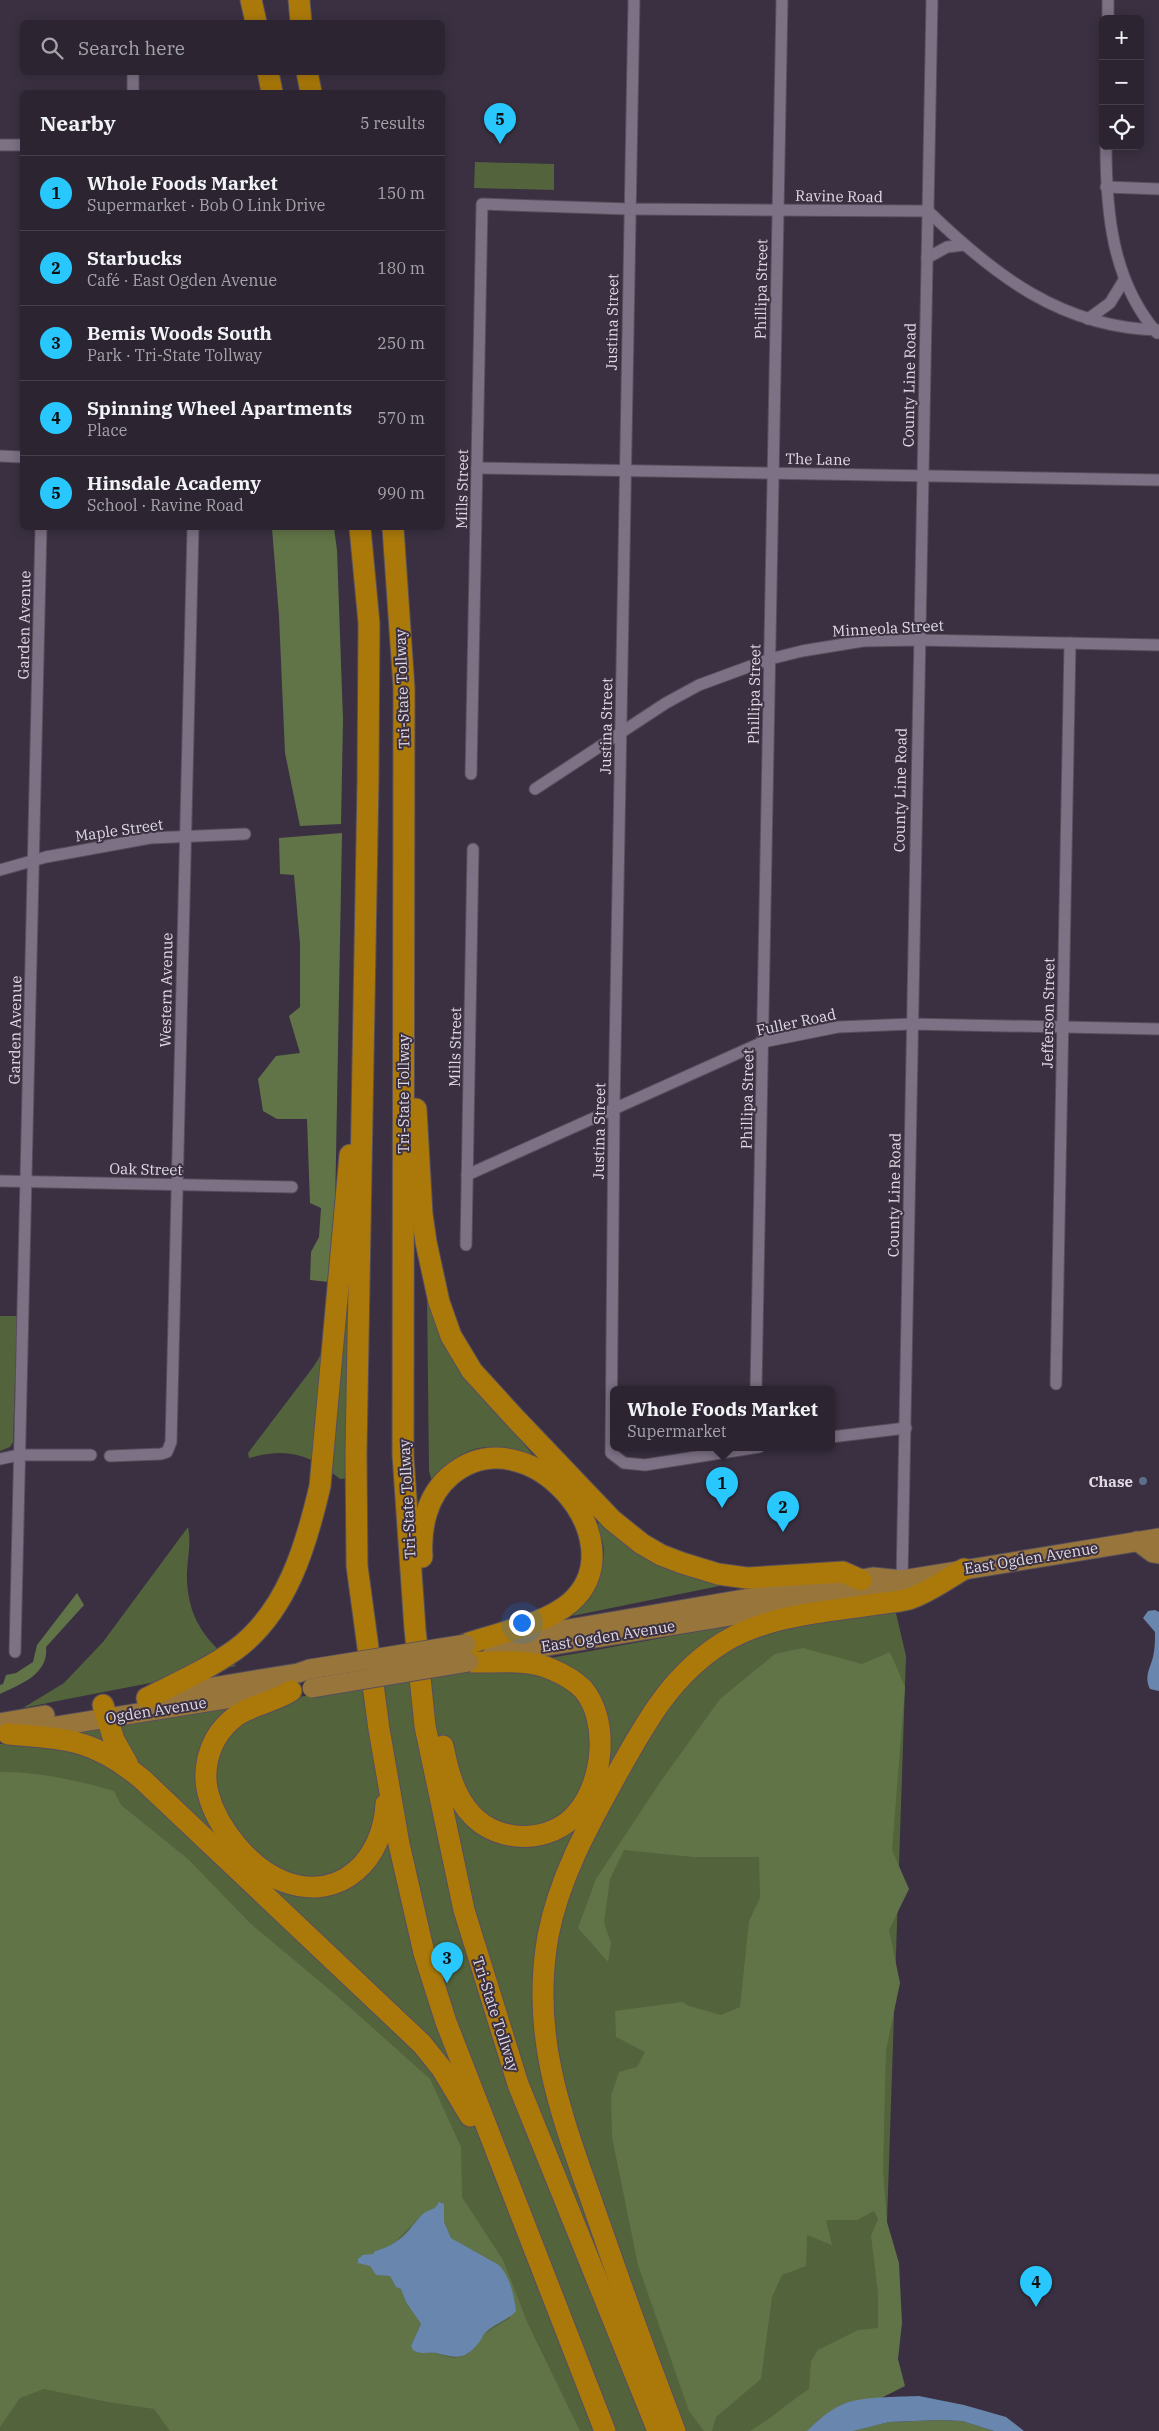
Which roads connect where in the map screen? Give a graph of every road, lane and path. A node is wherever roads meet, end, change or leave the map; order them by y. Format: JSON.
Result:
{"nodes":[{"id":1,"x":251,"y":0,"type":"edge"},
{"id":2,"x":299,"y":0,"type":"edge"},
{"id":3,"x":634,"y":0,"type":"edge"},
{"id":4,"x":782,"y":0,"type":"edge"},
{"id":5,"x":932,"y":0,"type":"edge"},
{"id":6,"x":1108,"y":0,"type":"edge"},
{"id":7,"x":1108,"y":15,"type":"edge"},
{"id":8,"x":256,"y":20,"type":"edge"},
{"id":9,"x":301,"y":20,"type":"edge"},
{"id":10,"x":133,"y":75,"type":"edge"},
{"id":11,"x":269,"y":75,"type":"edge"},
{"id":12,"x":308,"y":75,"type":"edge"},
{"id":13,"x":133,"y":90,"type":"edge"},
{"id":14,"x":272,"y":90,"type":"edge"},
{"id":15,"x":311,"y":90,"type":"edge"},
{"id":16,"x":0,"y":145,"type":"edge"},
{"id":17,"x":20,"y":145,"type":"edge"},
{"id":18,"x":1106,"y":150,"type":"edge"},
{"id":19,"x":1106,"y":187,"type":"junction"},
{"id":20,"x":1159,"y":189,"type":"edge"},
{"id":21,"x":482,"y":204,"type":"joint"},
{"id":22,"x":629,"y":209,"type":"junction"},
{"id":23,"x":778,"y":210,"type":"junction"},
{"id":24,"x":928,"y":211,"type":"junction"},
{"id":25,"x":964,"y":244,"type":"junction"},
{"id":26,"x":926,"y":258,"type":"junction"},
{"id":27,"x":1124,"y":280,"type":"junction"},
{"id":28,"x":1088,"y":319,"type":"junction"},
{"id":29,"x":1158,"y":331,"type":"edge"},
{"id":30,"x":0,"y":456,"type":"edge"},
{"id":31,"x":20,"y":457,"type":"edge"},
{"id":32,"x":477,"y":468,"type":"junction"},
{"id":33,"x":625,"y":471,"type":"junction"},
{"id":34,"x":773,"y":472,"type":"junction"},
{"id":35,"x":922,"y":476,"type":"junction"},
{"id":36,"x":1159,"y":480,"type":"edge"},
{"id":37,"x":41,"y":530,"type":"edge"},
{"id":38,"x":193,"y":530,"type":"edge"},
{"id":39,"x":360,"y":530,"type":"edge"},
{"id":40,"x":393,"y":530,"type":"edge"},
{"id":41,"x":918,"y":640,"type":"junction"},
{"id":42,"x":1070,"y":643,"type":"junction"},
{"id":43,"x":1159,"y":645,"type":"edge"},
{"id":44,"x":770,"y":658,"type":"junction"},
{"id":45,"x":621,"y":732,"type":"junction"},
{"id":46,"x":471,"y":774,"type":"dead end"},
{"id":47,"x":535,"y":789,"type":"dead end"},
{"id":48,"x":245,"y":834,"type":"dead end"},
{"id":49,"x":184,"y":837,"type":"junction"},
{"id":50,"x":473,"y":849,"type":"dead end"},
{"id":51,"x":33,"y":859,"type":"junction"},
{"id":52,"x":0,"y":870,"type":"edge"},
{"id":53,"x":404,"y":981,"type":"junction"},
{"id":54,"x":911,"y":1024,"type":"junction"},
{"id":55,"x":1063,"y":1027,"type":"junction"},
{"id":56,"x":1159,"y":1029,"type":"edge"},
{"id":57,"x":763,"y":1042,"type":"junction"},
{"id":58,"x":362,"y":1068,"type":"junction"},
{"id":59,"x":614,"y":1109,"type":"junction"},
{"id":60,"x":467,"y":1175,"type":"junction"},
{"id":61,"x":0,"y":1181,"type":"edge"},
{"id":62,"x":26,"y":1182,"type":"junction"},
{"id":63,"x":177,"y":1185,"type":"junction"},
{"id":64,"x":292,"y":1187,"type":"dead end"},
{"id":65,"x":466,"y":1245,"type":"dead end"},
{"id":66,"x":1056,"y":1384,"type":"dead end"},
{"id":67,"x":612,"y":1386,"type":"edge"},
{"id":68,"x":756,"y":1386,"type":"edge"},
{"id":69,"x":906,"y":1428,"type":"junction"},
{"id":70,"x":835,"y":1437,"type":"edge"},
{"id":71,"x":611,"y":1451,"type":"edge"},
{"id":72,"x":731,"y":1451,"type":"edge"},
{"id":73,"x":19,"y":1455,"type":"junction"},
{"id":74,"x":91,"y":1455,"type":"dead end"},
{"id":75,"x":110,"y":1456,"type":"dead end"},
{"id":76,"x":0,"y":1459,"type":"edge"},
{"id":77,"x":1159,"y":1538,"type":"edge"},
{"id":78,"x":1137,"y":1541,"type":"junction"},
{"id":79,"x":1159,"y":1554,"type":"edge"},
{"id":80,"x":964,"y":1569,"type":"junction"},
{"id":81,"x":861,"y":1580,"type":"junction"},
{"id":82,"x":902,"y":1580,"type":"junction"},
{"id":83,"x":415,"y":1629,"type":"junction"},
{"id":84,"x":16,"y":1652,"type":"dead end"},
{"id":85,"x":468,"y":1653,"type":"junction"},
{"id":86,"x":311,"y":1679,"type":"junction"},
{"id":87,"x":291,"y":1691,"type":"junction"},
{"id":88,"x":148,"y":1698,"type":"junction"},
{"id":89,"x":104,"y":1712,"type":"junction"},
{"id":90,"x":425,"y":1726,"type":"junction"},
{"id":91,"x":379,"y":1729,"type":"junction"},
{"id":92,"x":3,"y":1731,"type":"edge"},
{"id":93,"x":132,"y":1771,"type":"junction"},
{"id":94,"x":510,"y":2186,"type":"junction"},
{"id":95,"x":606,"y":2431,"type":"edge"},
{"id":96,"x":658,"y":2431,"type":"edge"},
{"id":97,"x":675,"y":2431,"type":"edge"}],
"edges":[{"from":1,"to":8,"type":"highway"},
{"from":2,"to":9,"type":"highway"},
{"from":3,"to":22,"type":"street","name":"Justina Street"},
{"from":4,"to":23,"type":"street","name":"Phillipa Street"},
{"from":5,"to":24,"type":"street","name":"County Line Road"},
{"from":6,"to":7,"type":"street"},
{"from":10,"to":13,"type":"street"},
{"from":11,"to":14,"type":"highway"},
{"from":12,"to":15,"type":"highway"},
{"from":16,"to":17,"type":"street"},
{"from":18,"to":19,"type":"street"},
{"from":19,"to":20,"type":"street"},
{"from":19,"to":27,"type":"street"},
{"from":21,"to":22,"type":"street","name":"Ravine Road"},
{"from":21,"to":32,"type":"street","name":"Mills Street"},
{"from":22,"to":23,"type":"street","name":"Ravine Road"},
{"from":22,"to":33,"type":"street","name":"Justina Street"},
{"from":23,"to":24,"type":"street","name":"Ravine Road"},
{"from":23,"to":34,"type":"street","name":"Phillipa Street"},
{"from":24,"to":25,"type":"street"},
{"from":24,"to":26,"type":"street","name":"County Line Road"},
{"from":25,"to":26,"type":"street"},
{"from":25,"to":28,"type":"street"},
{"from":26,"to":35,"type":"street","name":"County Line Road"},
{"from":27,"to":28,"type":"street"},
{"from":27,"to":29,"type":"street"},
{"from":28,"to":29,"type":"street"},
{"from":30,"to":31,"type":"street"},
{"from":32,"to":33,"type":"street","name":"The Lane"},
{"from":32,"to":46,"type":"street","name":"Mills Street"},
{"from":33,"to":34,"type":"street","name":"The Lane"},
{"from":33,"to":45,"type":"street","name":"Justina Street"},
{"from":34,"to":35,"type":"street","name":"The Lane"},
{"from":34,"to":44,"type":"street","name":"Phillipa Street"},
{"from":35,"to":36,"type":"street","name":"The Lane"},
{"from":35,"to":41,"type":"street","name":"County Line Road"},
{"from":37,"to":51,"type":"street","name":"Garden Avenue"},
{"from":38,"to":49,"type":"street","name":"Western Avenue"},
{"from":39,"to":58,"type":"highway","name":"Tri-State Tollway"},
{"from":40,"to":53,"type":"highway","name":"Tri-State Tollway"},
{"from":41,"to":42,"type":"street","name":"Minneola Street"},
{"from":41,"to":44,"type":"street","name":"Minneola Street"},
{"from":41,"to":54,"type":"street","name":"County Line Road"},
{"from":42,"to":43,"type":"street","name":"Minneola Street"},
{"from":42,"to":55,"type":"street","name":"Jefferson Street"},
{"from":44,"to":45,"type":"street","name":"Minneola Street"},
{"from":44,"to":57,"type":"street","name":"Phillipa Street"},
{"from":45,"to":47,"type":"street","name":"Minneola Street"},
{"from":45,"to":59,"type":"street","name":"Justina Street"},
{"from":48,"to":49,"type":"street","name":"Maple Street"},
{"from":49,"to":51,"type":"street","name":"Maple Street"},
{"from":49,"to":63,"type":"street","name":"Western Avenue"},
{"from":50,"to":60,"type":"street","name":"Mills Street"},
{"from":51,"to":52,"type":"street","name":"Maple Street"},
{"from":51,"to":62,"type":"street","name":"Garden Avenue"},
{"from":53,"to":81,"type":"highway"},
{"from":53,"to":83,"type":"highway","name":"Tri-State Tollway"},
{"from":54,"to":55,"type":"street","name":"Fuller Road"},
{"from":54,"to":57,"type":"street","name":"Fuller Road"},
{"from":54,"to":69,"type":"street","name":"County Line Road"},
{"from":55,"to":56,"type":"street","name":"Fuller Road"},
{"from":55,"to":66,"type":"street","name":"Jefferson Street"},
{"from":57,"to":59,"type":"street","name":"Fuller Road"},
{"from":57,"to":68,"type":"street","name":"Phillipa Street"},
{"from":58,"to":88,"type":"highway"},
{"from":58,"to":91,"type":"highway","name":"Tri-State Tollway"},
{"from":59,"to":60,"type":"street","name":"Fuller Road"},
{"from":59,"to":67,"type":"street","name":"Justina Street"},
{"from":60,"to":65,"type":"street","name":"Mills Street"},
{"from":61,"to":62,"type":"street","name":"Oak Street"},
{"from":62,"to":63,"type":"street","name":"Oak Street"},
{"from":62,"to":73,"type":"street","name":"Garden Avenue"},
{"from":63,"to":64,"type":"street","name":"Oak Street"},
{"from":63,"to":75,"type":"street","name":"Western Avenue"},
{"from":69,"to":70,"type":"street"},
{"from":69,"to":82,"type":"street","name":"County Line Road"},
{"from":71,"to":72,"type":"street","name":"Justina Street"},
{"from":73,"to":74,"type":"street"},
{"from":73,"to":76,"type":"street"},
{"from":73,"to":84,"type":"street","name":"Garden Avenue"},
{"from":77,"to":78,"type":"main road","name":"East Ogden Avenue"},
{"from":78,"to":79,"type":"main road"},
{"from":78,"to":80,"type":"main road","name":"East Ogden Avenue"},
{"from":80,"to":82,"type":"main road","name":"East Ogden Avenue"},
{"from":80,"to":97,"type":"highway"},
{"from":81,"to":82,"type":"main road","name":"East Ogden Avenue"},
{"from":81,"to":85,"type":"main road","name":"East Ogden Avenue"},
{"from":82,"to":85,"type":"main road","name":"East Ogden Avenue"},
{"from":83,"to":85,"type":"highway"},
{"from":83,"to":90,"type":"highway","name":"Tri-State Tollway"},
{"from":85,"to":86,"type":"main road","name":"East Ogden Avenue","bridge":true},
{"from":85,"to":90,"type":"highway"},
{"from":86,"to":87,"type":"main road","name":"Ogden Avenue"},
{"from":86,"to":88,"type":"main road","name":"Ogden Avenue"},
{"from":87,"to":89,"type":"main road","name":"Ogden Avenue"},
{"from":87,"to":91,"type":"highway"},
{"from":88,"to":89,"type":"main road","name":"Ogden Avenue"},
{"from":89,"to":92,"type":"main road","name":"Ogden Avenue"},
{"from":89,"to":93,"type":"highway"},
{"from":90,"to":96,"type":"highway","name":"Tri-State Tollway"},
{"from":91,"to":94,"type":"highway","name":"Tri-State Tollway"},
{"from":92,"to":93,"type":"highway"},
{"from":93,"to":94,"type":"highway"},
{"from":94,"to":95,"type":"highway","name":"Tri-State Tollway"}]}
